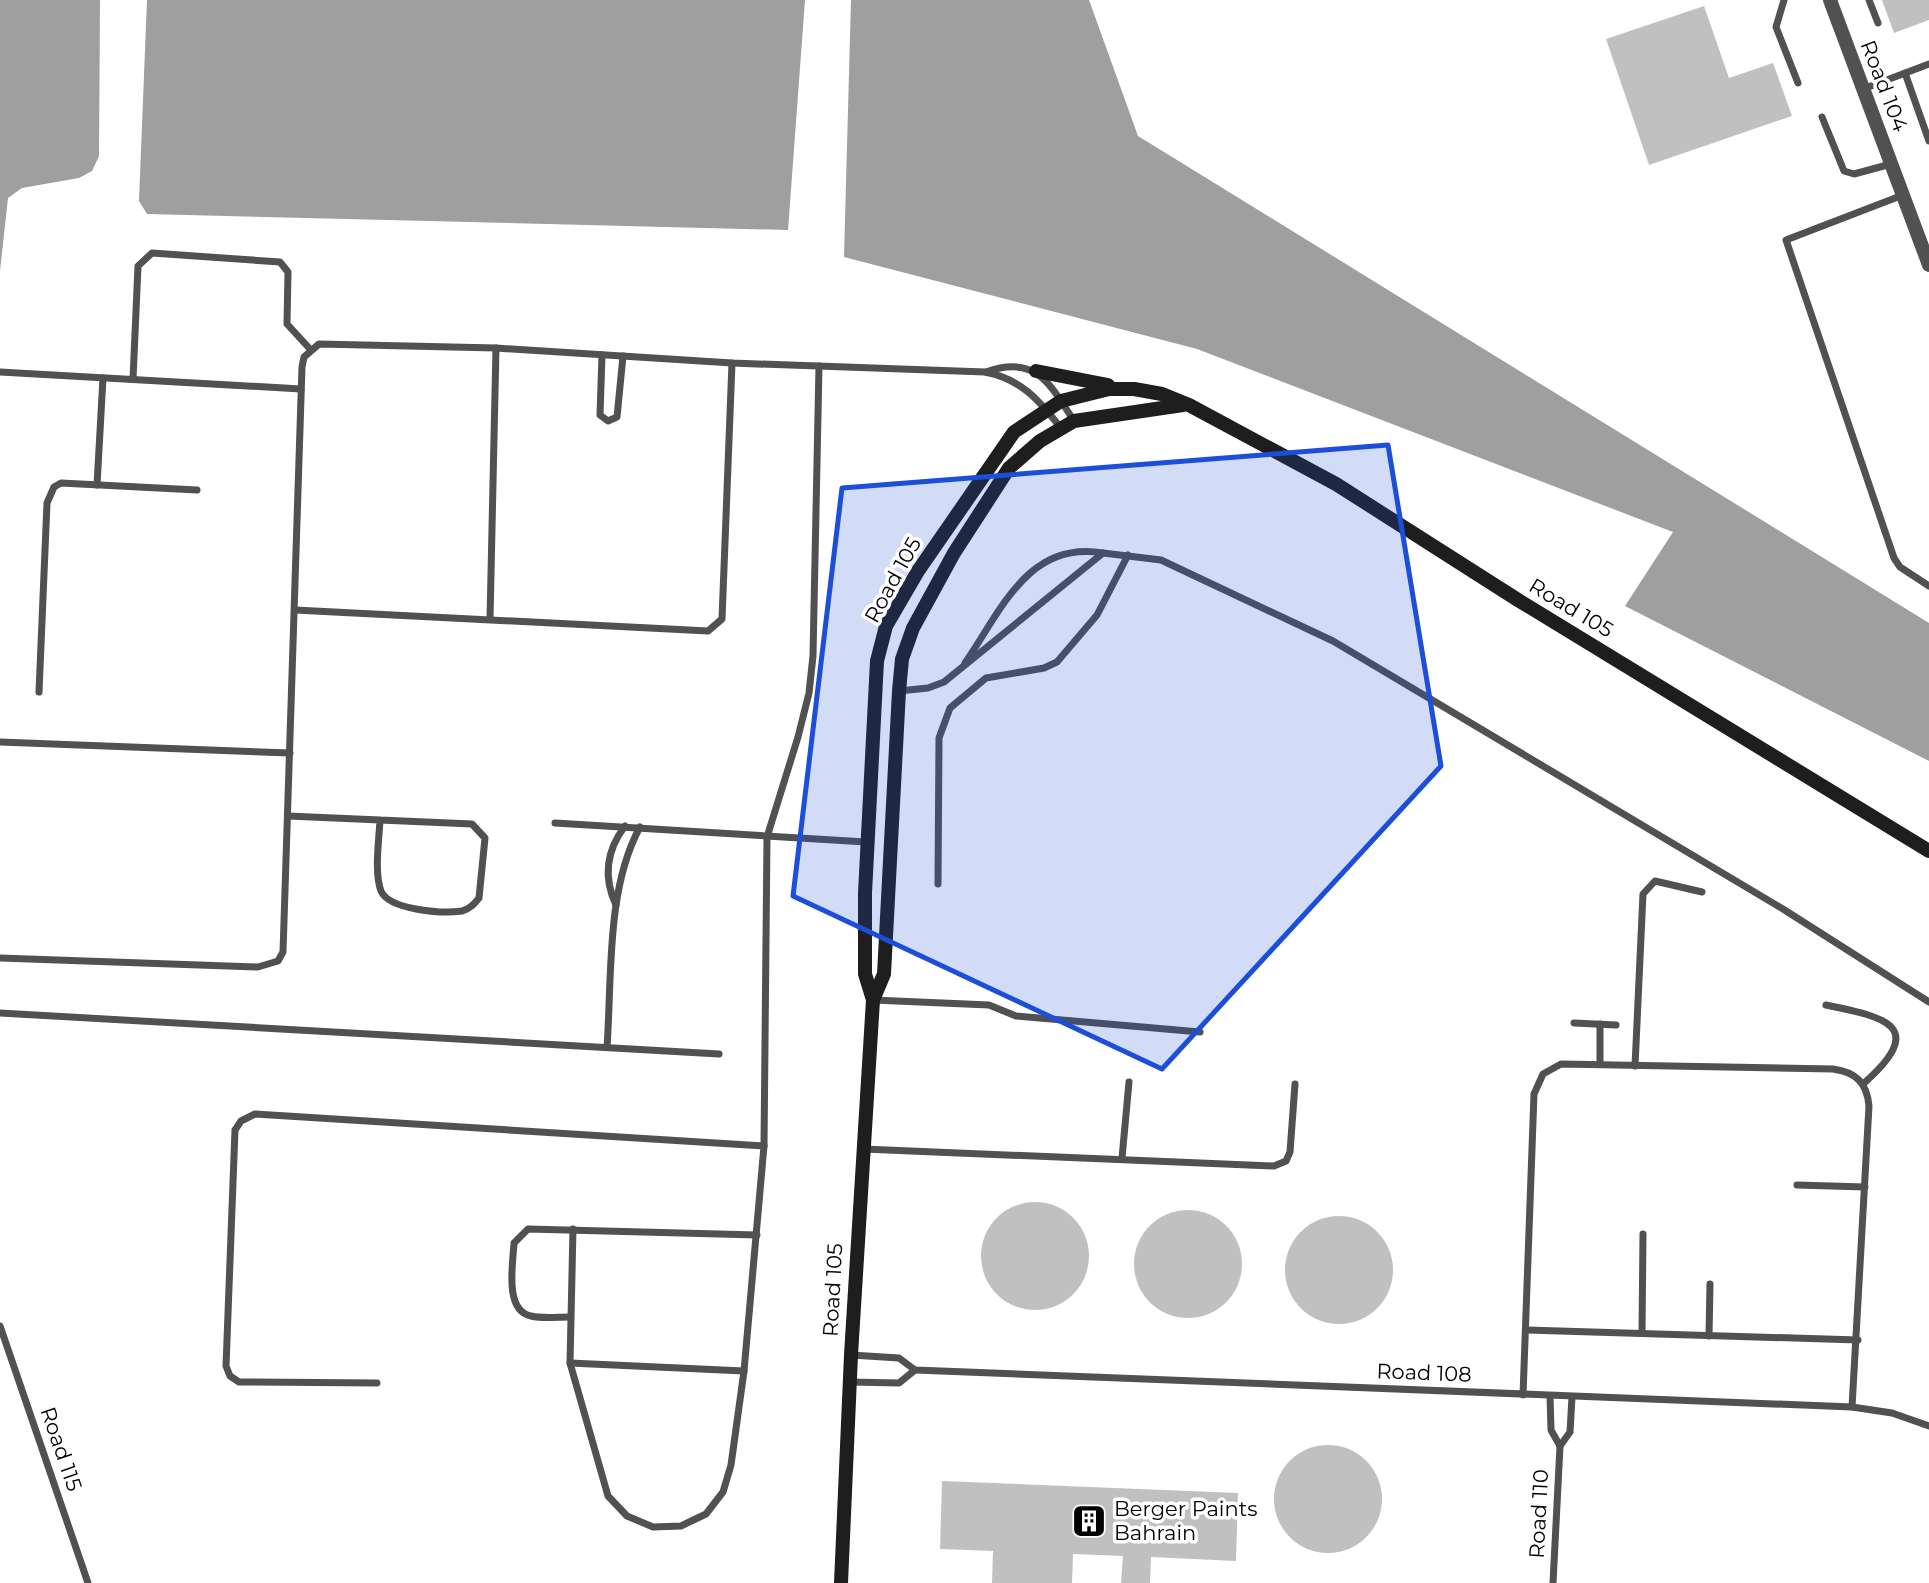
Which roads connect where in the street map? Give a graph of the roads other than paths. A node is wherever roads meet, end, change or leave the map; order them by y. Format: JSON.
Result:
{"nodes":[{"id":1,"x":1784,"y":0,"type":"edge"},
{"id":2,"x":1830,"y":0,"type":"edge"},
{"id":3,"x":1869,"y":0,"type":"edge"},
{"id":4,"x":1878,"y":23,"type":"dead end"},
{"id":5,"x":1929,"y":64,"type":"edge"},
{"id":6,"x":1905,"y":73,"type":"junction"},
{"id":7,"x":1798,"y":83,"type":"dead end"},
{"id":8,"x":1863,"y":89,"type":"junction"},
{"id":9,"x":1822,"y":117,"type":"dead end"},
{"id":10,"x":1929,"y":141,"type":"edge"},
{"id":11,"x":1891,"y":164,"type":"junction"},
{"id":12,"x":1903,"y":195,"type":"junction"},
{"id":13,"x":1929,"y":265,"type":"edge"},
{"id":14,"x":496,"y":348,"type":"junction"},
{"id":15,"x":310,"y":349,"type":"junction"},
{"id":16,"x":602,"y":355,"type":"junction"},
{"id":17,"x":623,"y":356,"type":"junction"},
{"id":18,"x":732,"y":363,"type":"junction"},
{"id":19,"x":819,"y":366,"type":"junction"},
{"id":20,"x":1036,"y":371,"type":"junction"},
{"id":21,"x":0,"y":372,"type":"edge"},
{"id":22,"x":985,"y":372,"type":"junction"},
{"id":23,"x":103,"y":377,"type":"junction"},
{"id":24,"x":133,"y":379,"type":"junction"},
{"id":25,"x":301,"y":389,"type":"junction"},
{"id":26,"x":1133,"y":389,"type":"junction"},
{"id":27,"x":1061,"y":401,"type":"junction"},
{"id":28,"x":1189,"y":405,"type":"junction"},
{"id":29,"x":1046,"y":409,"type":"junction"},
{"id":30,"x":1067,"y":424,"type":"junction"},
{"id":31,"x":97,"y":485,"type":"junction"},
{"id":32,"x":197,"y":490,"type":"dead end"},
{"id":33,"x":1103,"y":553,"type":"junction"},
{"id":34,"x":1128,"y":555,"type":"junction"},
{"id":35,"x":1929,"y":586,"type":"edge"},
{"id":36,"x":295,"y":610,"type":"junction"},
{"id":37,"x":490,"y":619,"type":"junction"},
{"id":38,"x":961,"y":670,"type":"junction"},
{"id":39,"x":875,"y":690,"type":"junction"},
{"id":40,"x":899,"y":691,"type":"junction"},
{"id":41,"x":39,"y":692,"type":"dead end"},
{"id":42,"x":0,"y":742,"type":"edge"},
{"id":43,"x":290,"y":753,"type":"junction"},
{"id":44,"x":288,"y":816,"type":"junction"},
{"id":45,"x":868,"y":817,"type":"junction"},
{"id":46,"x":890,"y":817,"type":"junction"},
{"id":47,"x":380,"y":820,"type":"junction"},
{"id":48,"x":555,"y":823,"type":"dead end"},
{"id":49,"x":625,"y":826,"type":"junction"},
{"id":50,"x":640,"y":827,"type":"junction"},
{"id":51,"x":767,"y":837,"type":"junction"},
{"id":52,"x":866,"y":842,"type":"junction"},
{"id":53,"x":1929,"y":851,"type":"edge"},
{"id":54,"x":938,"y":884,"type":"dead end"},
{"id":55,"x":1702,"y":891,"type":"dead end"},
{"id":56,"x":617,"y":905,"type":"junction"},
{"id":57,"x":0,"y":958,"type":"edge"},
{"id":58,"x":873,"y":1000,"type":"junction"},
{"id":59,"x":1929,"y":1002,"type":"edge"},
{"id":60,"x":1826,"y":1005,"type":"dead end"},
{"id":61,"x":0,"y":1013,"type":"edge"},
{"id":62,"x":1574,"y":1023,"type":"dead end"},
{"id":63,"x":1601,"y":1024,"type":"junction"},
{"id":64,"x":1616,"y":1025,"type":"dead end"},
{"id":65,"x":1200,"y":1032,"type":"dead end"},
{"id":66,"x":607,"y":1047,"type":"junction"},
{"id":67,"x":719,"y":1054,"type":"dead end"},
{"id":68,"x":1600,"y":1063,"type":"junction"},
{"id":69,"x":1635,"y":1066,"type":"junction"},
{"id":70,"x":1129,"y":1082,"type":"dead end"},
{"id":71,"x":1295,"y":1084,"type":"dead end"},
{"id":72,"x":1863,"y":1084,"type":"junction"},
{"id":73,"x":764,"y":1146,"type":"junction"},
{"id":74,"x":862,"y":1149,"type":"junction"},
{"id":75,"x":1122,"y":1158,"type":"junction"},
{"id":76,"x":1797,"y":1185,"type":"dead end"},
{"id":77,"x":1865,"y":1187,"type":"junction"},
{"id":78,"x":573,"y":1229,"type":"junction"},
{"id":79,"x":1643,"y":1234,"type":"dead end"},
{"id":80,"x":757,"y":1235,"type":"junction"},
{"id":81,"x":1710,"y":1284,"type":"dead end"},
{"id":82,"x":569,"y":1317,"type":"junction"},
{"id":83,"x":0,"y":1326,"type":"edge"},
{"id":84,"x":1527,"y":1330,"type":"junction"},
{"id":85,"x":1642,"y":1333,"type":"junction"},
{"id":86,"x":1709,"y":1335,"type":"junction"},
{"id":87,"x":1858,"y":1340,"type":"junction"},
{"id":88,"x":850,"y":1355,"type":"junction"},
{"id":89,"x":570,"y":1363,"type":"junction"},
{"id":90,"x":915,"y":1370,"type":"junction"},
{"id":91,"x":744,"y":1371,"type":"junction"},
{"id":92,"x":377,"y":1382,"type":"dead end"},
{"id":93,"x":850,"y":1382,"type":"junction"},
{"id":94,"x":1522,"y":1395,"type":"junction"},
{"id":95,"x":1550,"y":1396,"type":"junction"},
{"id":96,"x":1572,"y":1397,"type":"junction"},
{"id":97,"x":1852,"y":1407,"type":"junction"},
{"id":98,"x":1929,"y":1426,"type":"edge"},
{"id":99,"x":1560,"y":1446,"type":"junction"},
{"id":100,"x":88,"y":1583,"type":"edge"},
{"id":101,"x":841,"y":1583,"type":"edge"},
{"id":102,"x":1553,"y":1583,"type":"edge"}],
"edges":[{"from":1,"to":7,"type":"lane"},
{"from":2,"to":8,"type":"street","name":"Road 104"},
{"from":3,"to":4,"type":"lane"},
{"from":5,"to":6,"type":"lane"},
{"from":6,"to":8,"type":"lane"},
{"from":6,"to":10,"type":"lane"},
{"from":8,"to":11,"type":"street","name":"Road 104"},
{"from":9,"to":11,"type":"lane"},
{"from":11,"to":12,"type":"street","name":"Road 104"},
{"from":12,"to":13,"type":"street","name":"Road 104"},
{"from":12,"to":35,"type":"lane"},
{"from":14,"to":15,"type":"lane"},
{"from":14,"to":16,"type":"lane"},
{"from":14,"to":37,"type":"lane"},
{"from":15,"to":24,"type":"lane"},
{"from":15,"to":25,"type":"lane"},
{"from":16,"to":17,"type":"lane"},
{"from":16,"to":17,"type":"lane"},
{"from":17,"to":18,"type":"lane"},
{"from":18,"to":19,"type":"lane"},
{"from":18,"to":37,"type":"lane"},
{"from":19,"to":22,"type":"lane"},
{"from":19,"to":51,"type":"lane"},
{"from":20,"to":22,"type":"lane"},
{"from":20,"to":26,"type":"street"},
{"from":20,"to":27,"type":"lane"},
{"from":21,"to":23,"type":"lane"},
{"from":22,"to":29,"type":"lane"},
{"from":23,"to":24,"type":"lane"},
{"from":23,"to":31,"type":"lane"},
{"from":24,"to":25,"type":"lane"},
{"from":25,"to":36,"type":"lane"},
{"from":26,"to":27,"type":"street","name":"Road 105"},
{"from":26,"to":28,"type":"street","name":"Road 105"},
{"from":27,"to":29,"type":"street","name":"Road 105"},
{"from":27,"to":30,"type":"lane"},
{"from":28,"to":30,"type":"street","name":"Road 105"},
{"from":28,"to":53,"type":"street","name":"Road 105"},
{"from":29,"to":30,"type":"lane"},
{"from":29,"to":39,"type":"street","name":"Road 105"},
{"from":30,"to":40,"type":"street","name":"Road 105"},
{"from":31,"to":32,"type":"lane"},
{"from":31,"to":41,"type":"lane"},
{"from":33,"to":34,"type":"lane"},
{"from":33,"to":38,"type":"lane"},
{"from":33,"to":38,"type":"lane"},
{"from":34,"to":54,"type":"lane"},
{"from":34,"to":59,"type":"lane"},
{"from":36,"to":37,"type":"lane"},
{"from":36,"to":43,"type":"lane"},
{"from":38,"to":40,"type":"lane"},
{"from":39,"to":40,"type":"street"},
{"from":39,"to":45,"type":"street","name":"Road 105"},
{"from":40,"to":46,"type":"street","name":"Road 105"},
{"from":42,"to":43,"type":"lane"},
{"from":43,"to":44,"type":"lane"},
{"from":44,"to":47,"type":"lane"},
{"from":44,"to":57,"type":"lane"},
{"from":45,"to":46,"type":"street"},
{"from":45,"to":52,"type":"street","name":"Road 105"},
{"from":46,"to":58,"type":"street","name":"Road 105"},
{"from":47,"to":47,"type":"lane"},
{"from":48,"to":49,"type":"lane"},
{"from":49,"to":50,"type":"lane"},
{"from":49,"to":56,"type":"lane"},
{"from":50,"to":51,"type":"lane"},
{"from":50,"to":56,"type":"lane"},
{"from":51,"to":52,"type":"lane"},
{"from":51,"to":73,"type":"lane"},
{"from":52,"to":58,"type":"street","name":"Road 105"},
{"from":55,"to":69,"type":"lane"},
{"from":56,"to":66,"type":"lane"},
{"from":58,"to":65,"type":"lane"},
{"from":58,"to":74,"type":"street","name":"Road 105"},
{"from":60,"to":72,"type":"lane"},
{"from":61,"to":66,"type":"lane"},
{"from":62,"to":63,"type":"lane"},
{"from":63,"to":64,"type":"lane"},
{"from":63,"to":68,"type":"lane"},
{"from":66,"to":67,"type":"lane"},
{"from":68,"to":69,"type":"lane"},
{"from":68,"to":84,"type":"lane"},
{"from":69,"to":72,"type":"lane"},
{"from":70,"to":75,"type":"lane"},
{"from":71,"to":75,"type":"lane"},
{"from":72,"to":77,"type":"lane"},
{"from":73,"to":80,"type":"lane"},
{"from":73,"to":92,"type":"lane"},
{"from":74,"to":75,"type":"lane"},
{"from":74,"to":88,"type":"street","name":"Road 105"},
{"from":76,"to":77,"type":"lane"},
{"from":77,"to":87,"type":"lane"},
{"from":78,"to":80,"type":"lane"},
{"from":78,"to":82,"type":"lane"},
{"from":78,"to":82,"type":"lane"},
{"from":79,"to":85,"type":"lane"},
{"from":80,"to":91,"type":"lane"},
{"from":81,"to":86,"type":"lane"},
{"from":82,"to":89,"type":"lane"},
{"from":83,"to":100,"type":"lane","name":"Road 115"},
{"from":84,"to":85,"type":"lane"},
{"from":84,"to":94,"type":"lane"},
{"from":85,"to":86,"type":"lane"},
{"from":86,"to":87,"type":"lane"},
{"from":87,"to":97,"type":"lane"},
{"from":88,"to":90,"type":"lane","name":"Road 108"},
{"from":88,"to":93,"type":"street","name":"Road 105"},
{"from":89,"to":91,"type":"lane"},
{"from":89,"to":91,"type":"lane"},
{"from":90,"to":93,"type":"lane","name":"Road 108"},
{"from":90,"to":94,"type":"lane","name":"Road 108"},
{"from":93,"to":101,"type":"street","name":"Road 105"},
{"from":94,"to":95,"type":"lane","name":"Road 108"},
{"from":95,"to":96,"type":"lane","name":"Road 108"},
{"from":95,"to":99,"type":"lane","name":"Road 110"},
{"from":96,"to":97,"type":"lane","name":"Road 108"},
{"from":96,"to":99,"type":"lane","name":"Road 110"},
{"from":97,"to":98,"type":"lane","name":"Road 108"},
{"from":99,"to":102,"type":"lane","name":"Road 110"}]}
